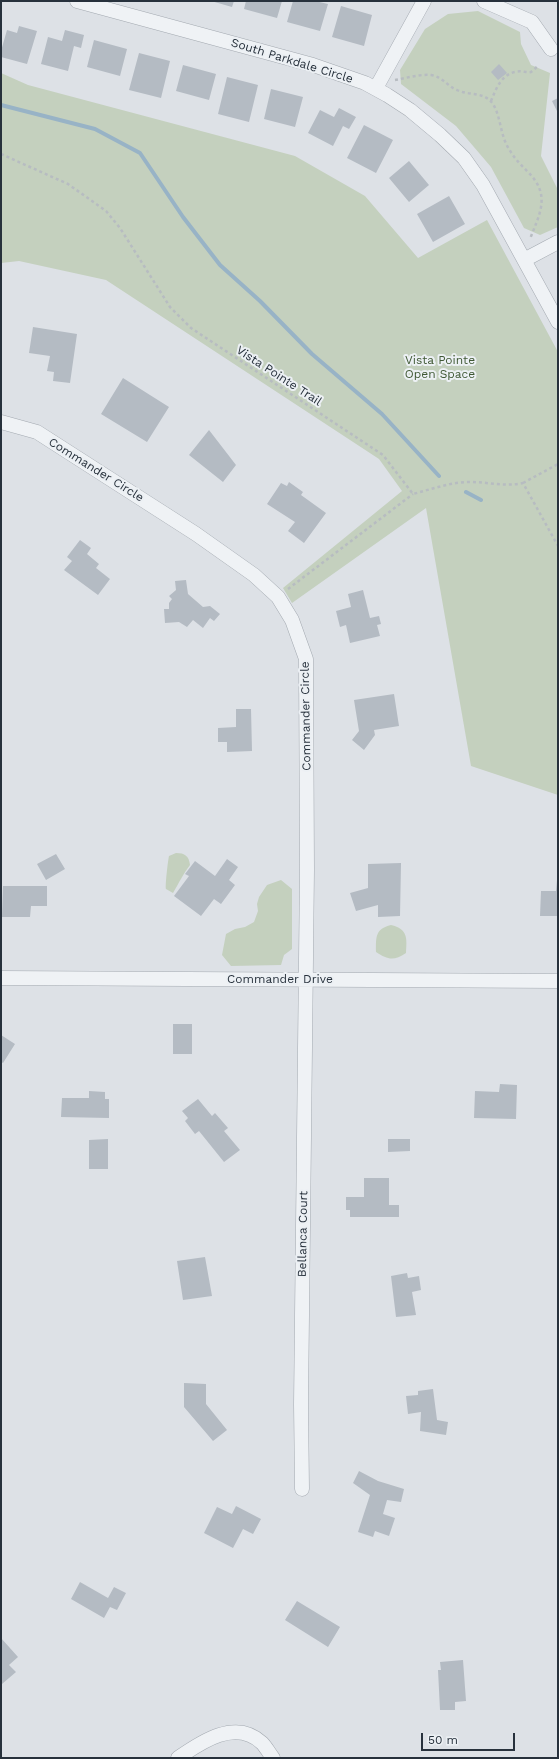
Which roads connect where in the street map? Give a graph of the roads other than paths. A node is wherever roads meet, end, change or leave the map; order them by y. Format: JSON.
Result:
{"nodes":[{"id":1,"x":77,"y":1,"type":"edge"},
{"id":2,"x":424,"y":1,"type":"edge"},
{"id":3,"x":484,"y":1,"type":"edge"},
{"id":4,"x":551,"y":49,"type":"dead end"},
{"id":5,"x":376,"y":88,"type":"junction"},
{"id":6,"x":558,"y":242,"type":"edge"},
{"id":7,"x":524,"y":260,"type":"junction"},
{"id":8,"x":558,"y":322,"type":"edge"},
{"id":9,"x":1,"y":422,"type":"edge"},
{"id":10,"x":1,"y":978,"type":"edge"},
{"id":11,"x":306,"y":979,"type":"junction"},
{"id":12,"x":558,"y":981,"type":"edge"},
{"id":13,"x":302,"y":1489,"type":"dead end"},
{"id":14,"x":178,"y":1758,"type":"edge"},
{"id":15,"x":273,"y":1758,"type":"edge"}],
"edges":[{"from":1,"to":5,"type":"street","name":"South Parkdale Circle"},
{"from":2,"to":5,"type":"street"},
{"from":3,"to":4,"type":"street"},
{"from":5,"to":7,"type":"street","name":"South Parkdale Circle"},
{"from":6,"to":7,"type":"street"},
{"from":7,"to":8,"type":"street","name":"South Parkdale Circle"},
{"from":9,"to":11,"type":"street","name":"Commander Circle"},
{"from":10,"to":11,"type":"street","name":"Commander Drive"},
{"from":11,"to":12,"type":"street","name":"Commander Drive"},
{"from":11,"to":13,"type":"street","name":"Bellanca Court"},
{"from":14,"to":15,"type":"street"}]}
